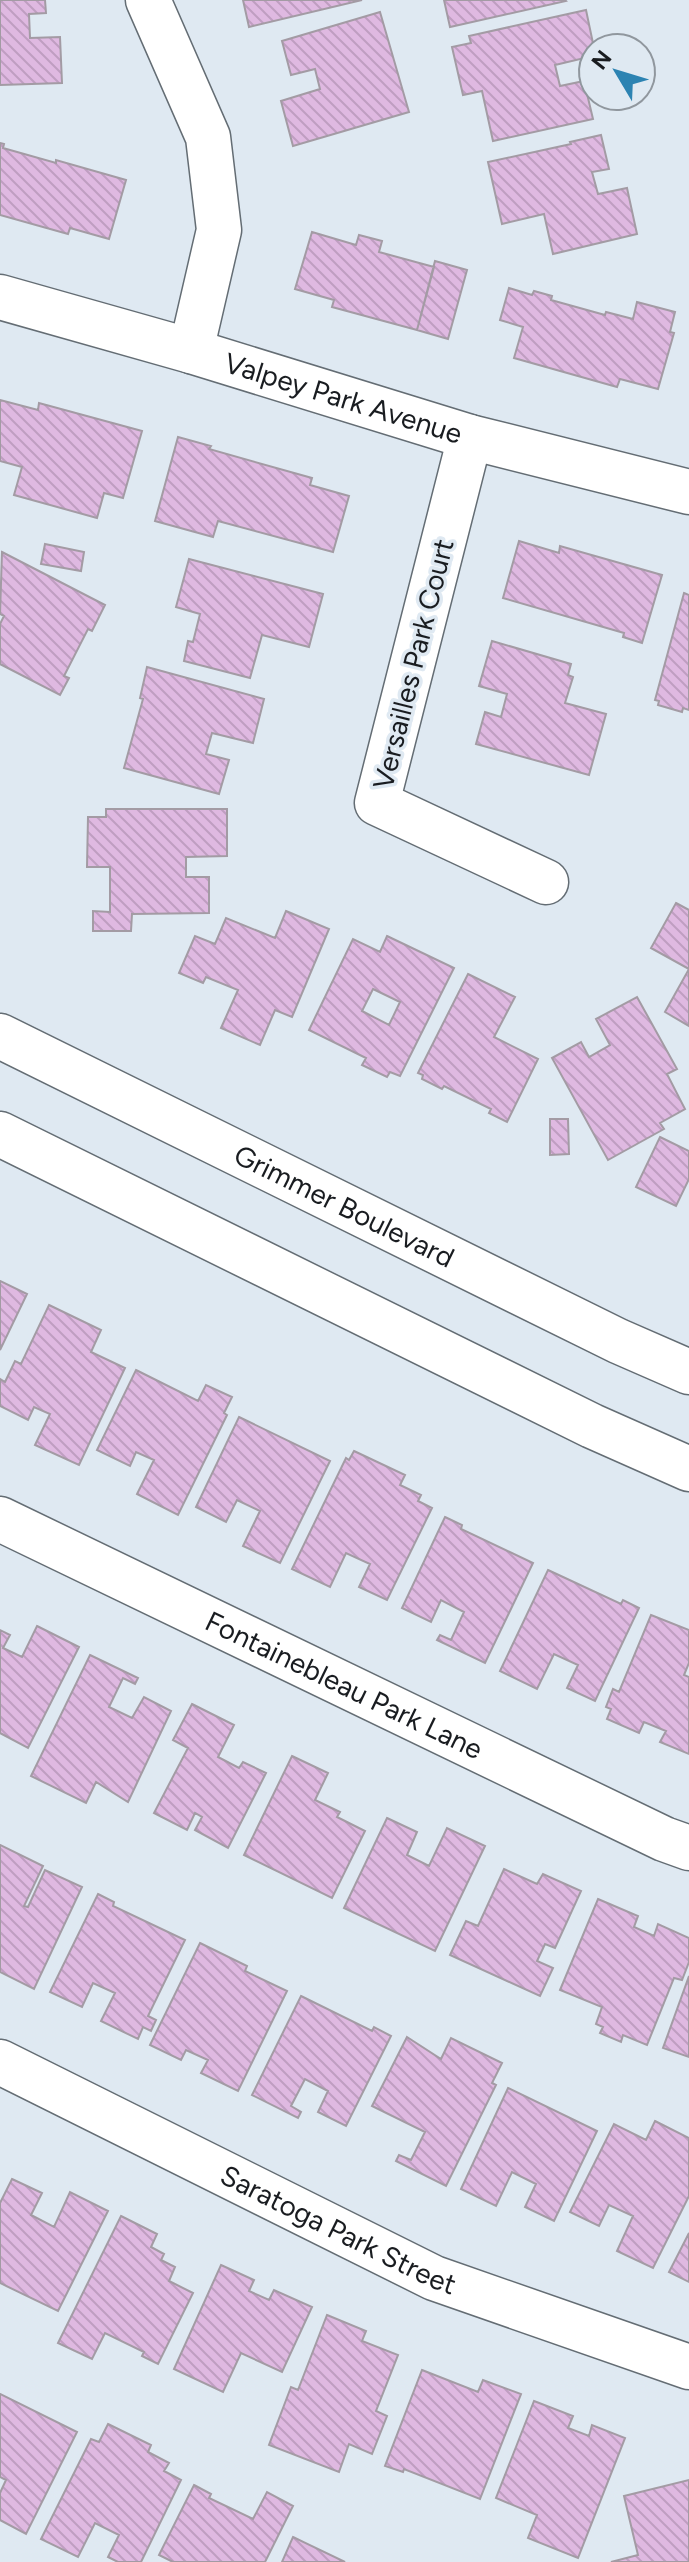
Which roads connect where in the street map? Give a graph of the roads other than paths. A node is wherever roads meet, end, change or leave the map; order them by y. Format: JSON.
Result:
{"nodes":[{"id":1,"x":148,"y":0,"type":"edge"},
{"id":2,"x":0,"y":297,"type":"edge"},
{"id":3,"x":191,"y":351,"type":"junction"},
{"id":4,"x":470,"y":437,"type":"junction"},
{"id":5,"x":689,"y":492,"type":"edge"},
{"id":6,"x":546,"y":882,"type":"dead end"},
{"id":7,"x":0,"y":1036,"type":"edge"},
{"id":8,"x":0,"y":1134,"type":"edge"},
{"id":9,"x":689,"y":1372,"type":"edge"},
{"id":10,"x":689,"y":1469,"type":"edge"},
{"id":11,"x":0,"y":1519,"type":"edge"},
{"id":12,"x":689,"y":1848,"type":"edge"},
{"id":13,"x":0,"y":2062,"type":"edge"},
{"id":14,"x":689,"y":2367,"type":"edge"}],
"edges":[{"from":1,"to":3,"type":"street"},
{"from":2,"to":3,"type":"street","name":"Valpey Park Avenue"},
{"from":3,"to":4,"type":"street","name":"Valpey Park Avenue"},
{"from":4,"to":5,"type":"street","name":"Valpey Park Avenue"},
{"from":4,"to":6,"type":"street","name":"Versailles Park Court"},
{"from":7,"to":9,"type":"street","name":"Grimmer Boulevard"},
{"from":8,"to":10,"type":"street"},
{"from":11,"to":12,"type":"street","name":"Fontainebleau Park Lane"},
{"from":13,"to":14,"type":"street","name":"Saratoga Park Street"}]}
